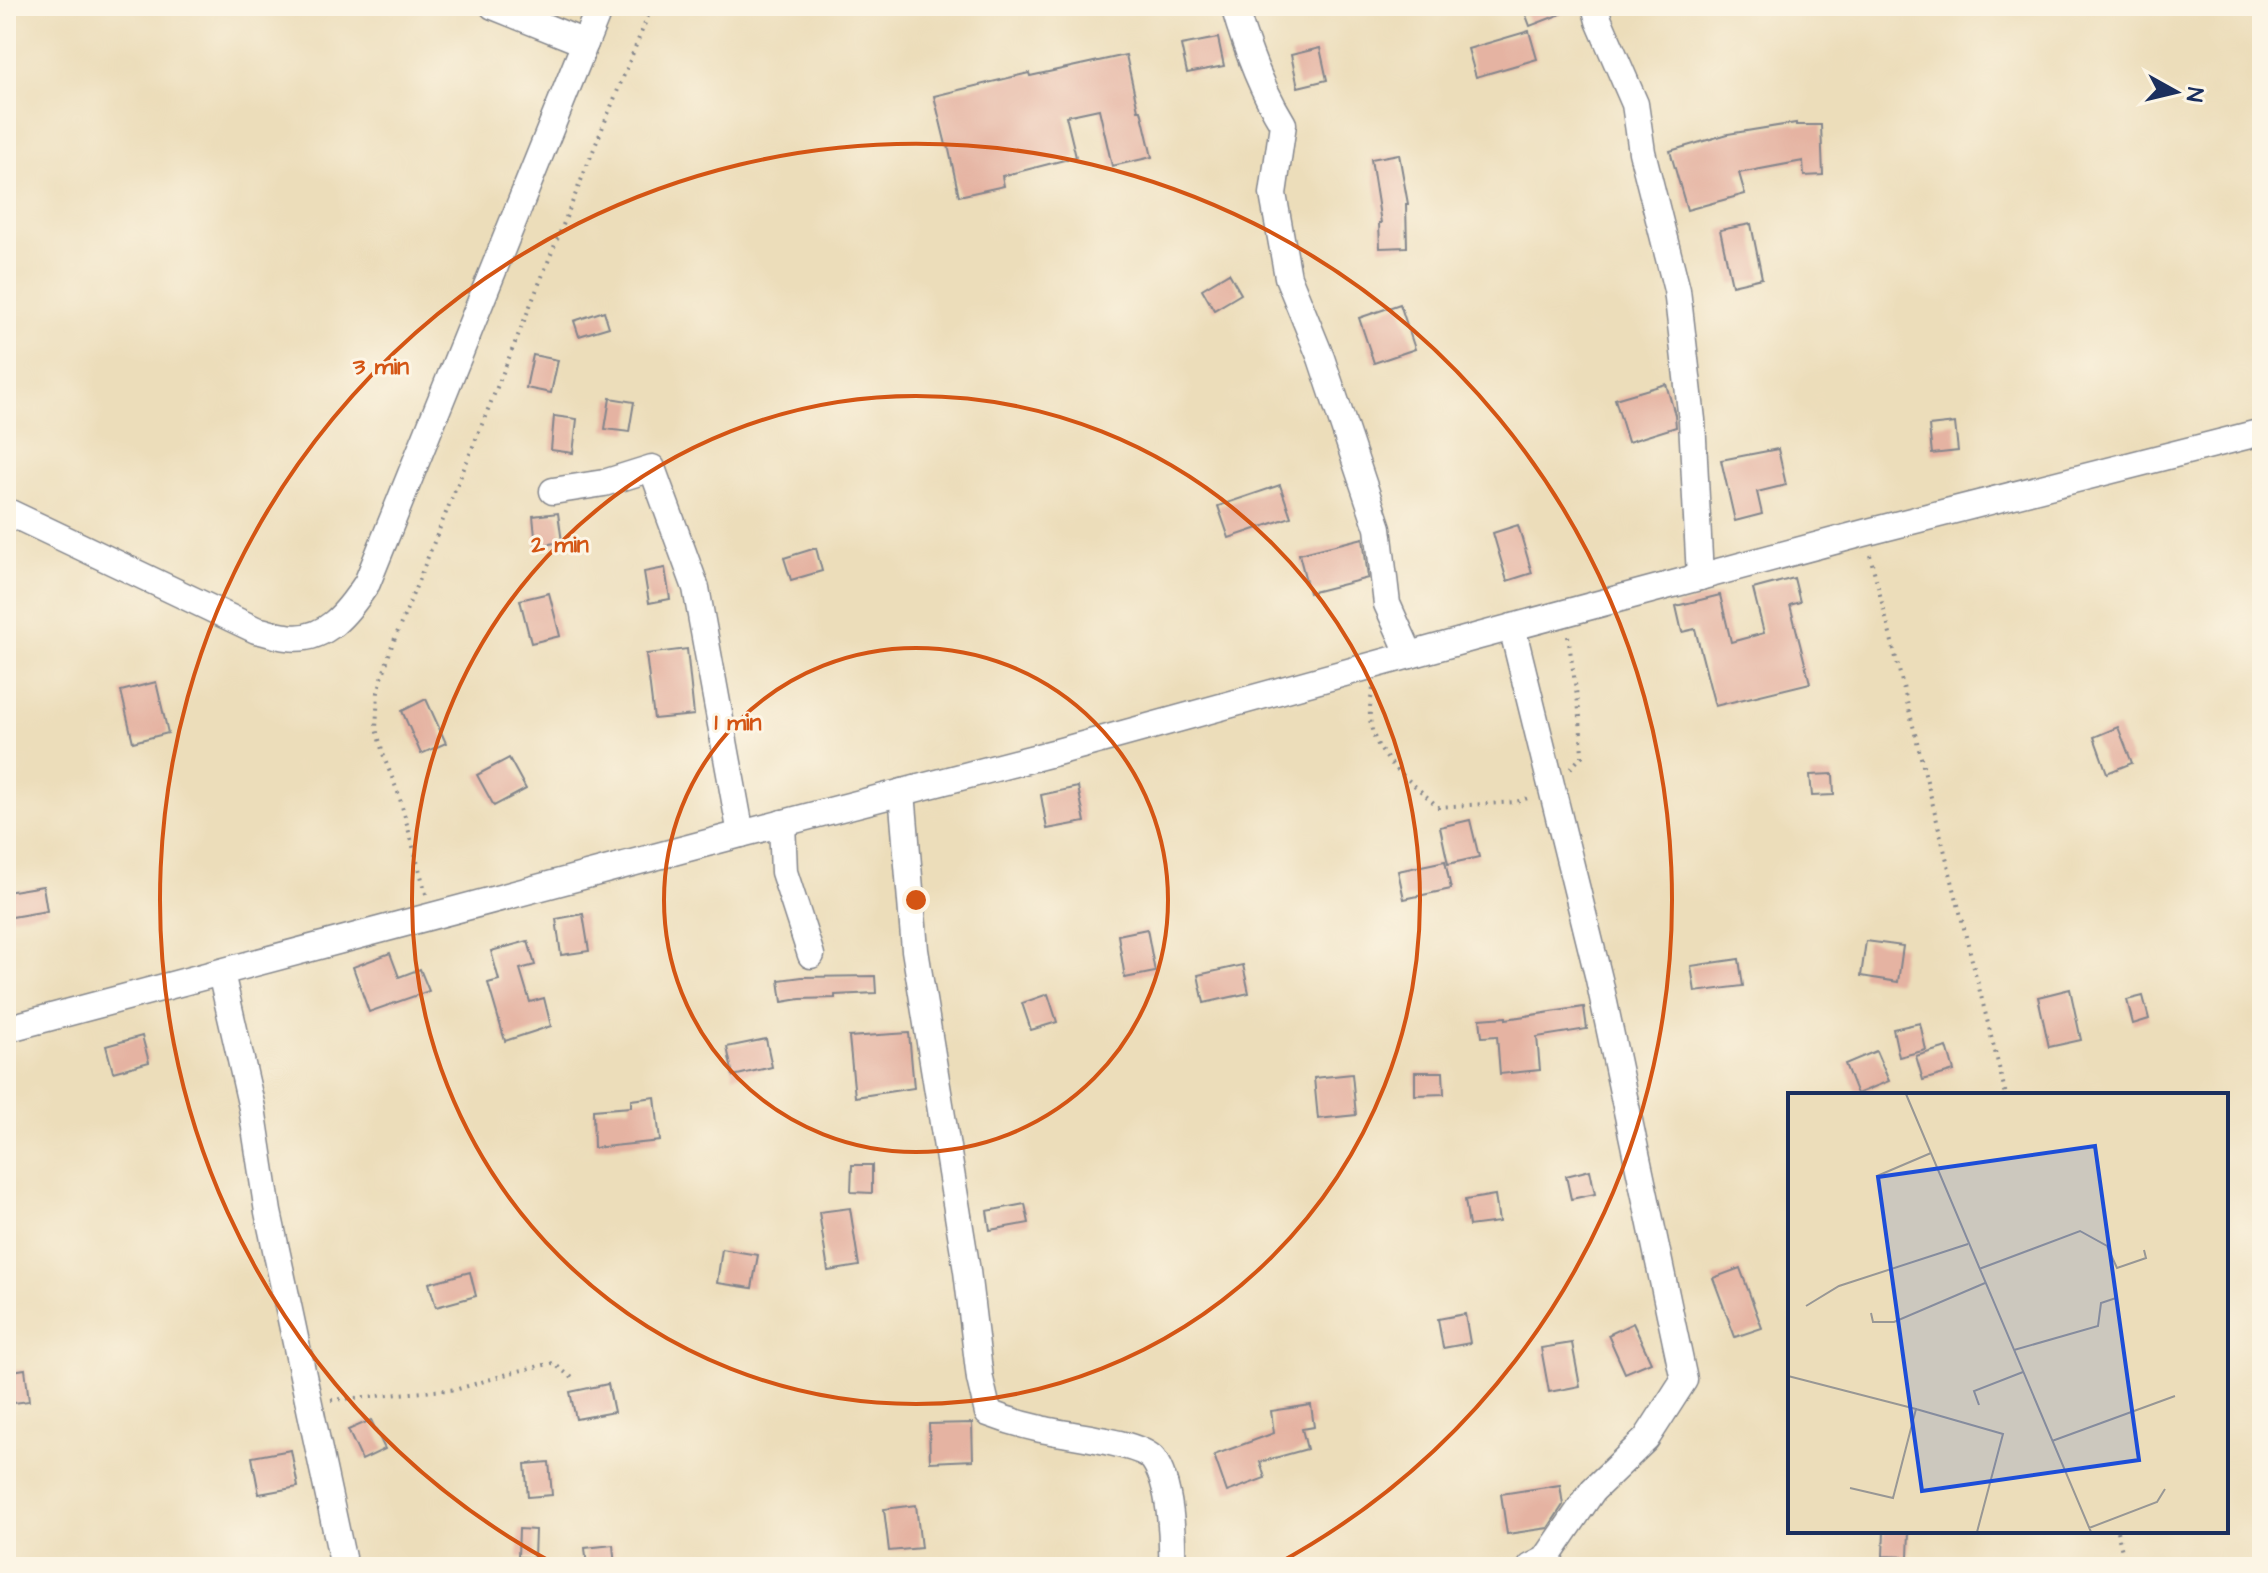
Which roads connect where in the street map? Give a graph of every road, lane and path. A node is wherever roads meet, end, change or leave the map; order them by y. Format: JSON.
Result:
{"nodes":[{"id":1,"x":493,"y":6,"type":"edge"},
{"id":2,"x":600,"y":6,"type":"edge"},
{"id":3,"x":652,"y":6,"type":"edge"},
{"id":4,"x":1234,"y":6,"type":"edge"},
{"id":5,"x":1595,"y":6,"type":"edge"},
{"id":6,"x":585,"y":43,"type":"junction"},
{"id":7,"x":2262,"y":432,"type":"edge"},
{"id":8,"x":553,"y":491,"type":"dead end"},
{"id":9,"x":6,"y":511,"type":"edge"},
{"id":10,"x":1864,"y":533,"type":"junction"},
{"id":11,"x":1700,"y":577,"type":"junction"},
{"id":12,"x":1566,"y":613,"type":"junction"},
{"id":13,"x":1512,"y":627,"type":"junction"},
{"id":14,"x":1410,"y":655,"type":"junction"},
{"id":15,"x":1379,"y":663,"type":"junction"},
{"id":16,"x":1552,"y":789,"type":"junction"},
{"id":17,"x":902,"y":792,"type":"junction"},
{"id":18,"x":782,"y":823,"type":"junction"},
{"id":19,"x":741,"y":834,"type":"junction"},
{"id":20,"x":431,"y":916,"type":"junction"},
{"id":21,"x":811,"y":955,"type":"dead end"},
{"id":22,"x":221,"y":973,"type":"junction"},
{"id":23,"x":6,"y":1029,"type":"edge"},
{"id":24,"x":2005,"y":1093,"type":"edge"},
{"id":25,"x":575,"y":1380,"type":"dead end"},
{"id":26,"x":309,"y":1403,"type":"junction"},
{"id":27,"x":2118,"y":1533,"type":"edge"},
{"id":28,"x":344,"y":1567,"type":"edge"},
{"id":29,"x":1172,"y":1567,"type":"edge"},
{"id":30,"x":1531,"y":1567,"type":"edge"},
{"id":31,"x":2126,"y":1567,"type":"edge"}],
"edges":[{"from":1,"to":6,"type":"street"},
{"from":2,"to":6,"type":"street"},
{"from":3,"to":20,"type":"path"},
{"from":4,"to":14,"type":"street"},
{"from":5,"to":11,"type":"street"},
{"from":6,"to":9,"type":"street"},
{"from":7,"to":10,"type":"street"},
{"from":8,"to":19,"type":"street"},
{"from":10,"to":11,"type":"street"},
{"from":10,"to":24,"type":"path"},
{"from":11,"to":12,"type":"street"},
{"from":12,"to":13,"type":"street"},
{"from":12,"to":16,"type":"path"},
{"from":13,"to":14,"type":"street"},
{"from":13,"to":16,"type":"street"},
{"from":14,"to":15,"type":"street"},
{"from":15,"to":16,"type":"path"},
{"from":15,"to":17,"type":"street"},
{"from":16,"to":30,"type":"street"},
{"from":17,"to":18,"type":"street"},
{"from":17,"to":29,"type":"street"},
{"from":18,"to":19,"type":"street"},
{"from":18,"to":21,"type":"street"},
{"from":19,"to":20,"type":"street"},
{"from":20,"to":22,"type":"street"},
{"from":22,"to":23,"type":"street"},
{"from":22,"to":26,"type":"street"},
{"from":25,"to":26,"type":"path"},
{"from":26,"to":28,"type":"street"},
{"from":27,"to":31,"type":"path"}]}
